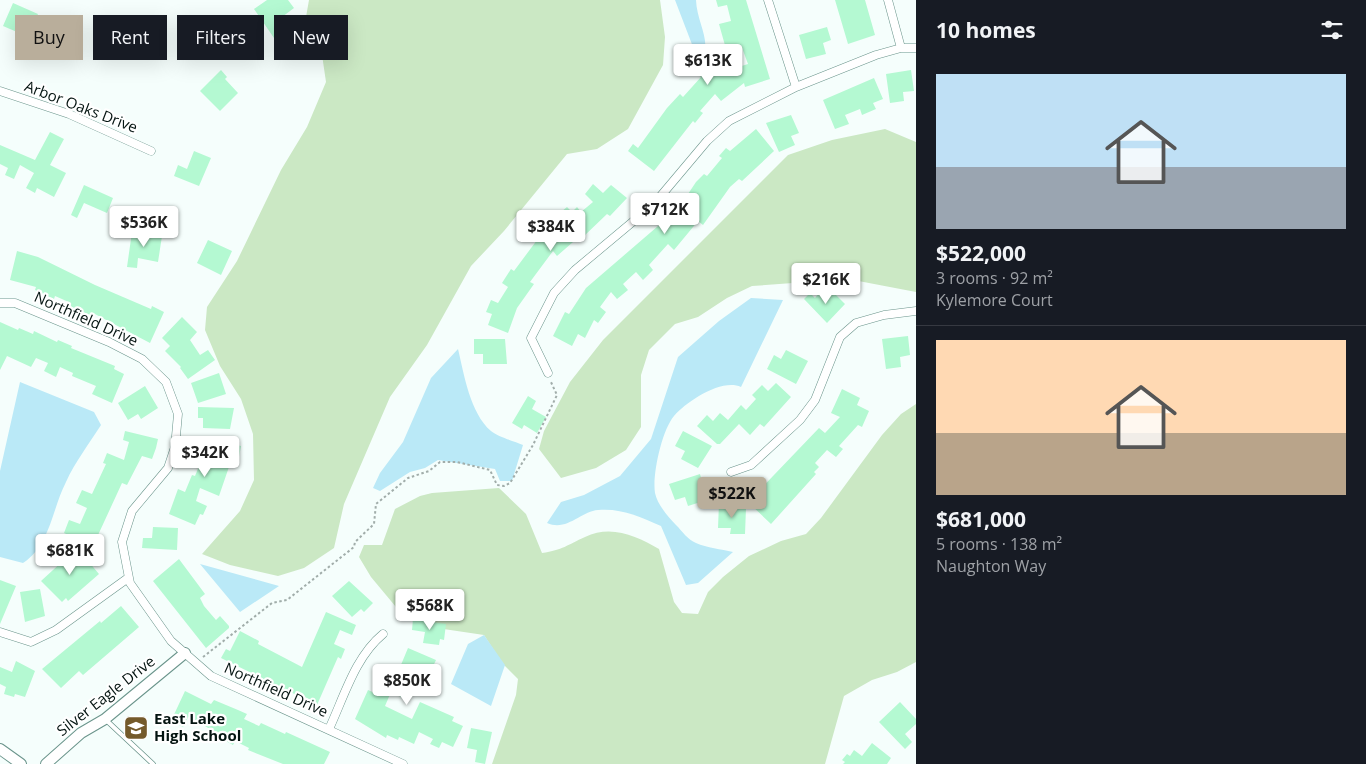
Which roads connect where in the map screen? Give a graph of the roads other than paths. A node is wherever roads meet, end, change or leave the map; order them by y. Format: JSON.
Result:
{"nodes":[{"id":1,"x":768,"y":0,"type":"edge"},
{"id":2,"x":888,"y":0,"type":"edge"},
{"id":3,"x":901,"y":48,"type":"junction"},
{"id":4,"x":916,"y":48,"type":"edge"},
{"id":5,"x":796,"y":87,"type":"junction"},
{"id":6,"x":0,"y":91,"type":"edge"},
{"id":7,"x":151,"y":151,"type":"dead end"},
{"id":8,"x":0,"y":303,"type":"edge"},
{"id":9,"x":916,"y":311,"type":"edge"},
{"id":10,"x":548,"y":373,"type":"road end"},
{"id":11,"x":731,"y":472,"type":"dead end"},
{"id":12,"x":128,"y":578,"type":"junction"},
{"id":13,"x":0,"y":632,"type":"edge"},
{"id":14,"x":383,"y":634,"type":"dead end"},
{"id":15,"x":185,"y":653,"type":"junction"},
{"id":16,"x":105,"y":719,"type":"junction"},
{"id":17,"x":329,"y":729,"type":"junction"},
{"id":18,"x":0,"y":748,"type":"edge"},
{"id":19,"x":21,"y":764,"type":"edge"},
{"id":20,"x":46,"y":764,"type":"edge"},
{"id":21,"x":152,"y":764,"type":"edge"},
{"id":22,"x":403,"y":764,"type":"edge"}],
"edges":[{"from":1,"to":5,"type":"street"},
{"from":2,"to":3,"type":"street"},
{"from":3,"to":4,"type":"street"},
{"from":3,"to":5,"type":"street"},
{"from":5,"to":10,"type":"street"},
{"from":6,"to":7,"type":"street","name":"Arbor Oaks Drive"},
{"from":8,"to":12,"type":"street","name":"Northfield Drive"},
{"from":9,"to":11,"type":"street"},
{"from":12,"to":13,"type":"street"},
{"from":12,"to":15,"type":"street","name":"Northfield Drive"},
{"from":14,"to":17,"type":"street"},
{"from":15,"to":16,"type":"street","name":"Silver Eagle Drive"},
{"from":15,"to":17,"type":"street","name":"Northfield Drive"},
{"from":16,"to":20,"type":"street","name":"Silver Eagle Drive"},
{"from":16,"to":21,"type":"lane"},
{"from":17,"to":22,"type":"street","name":"Northfield Drive"},
{"from":18,"to":19,"type":"street"}]}
